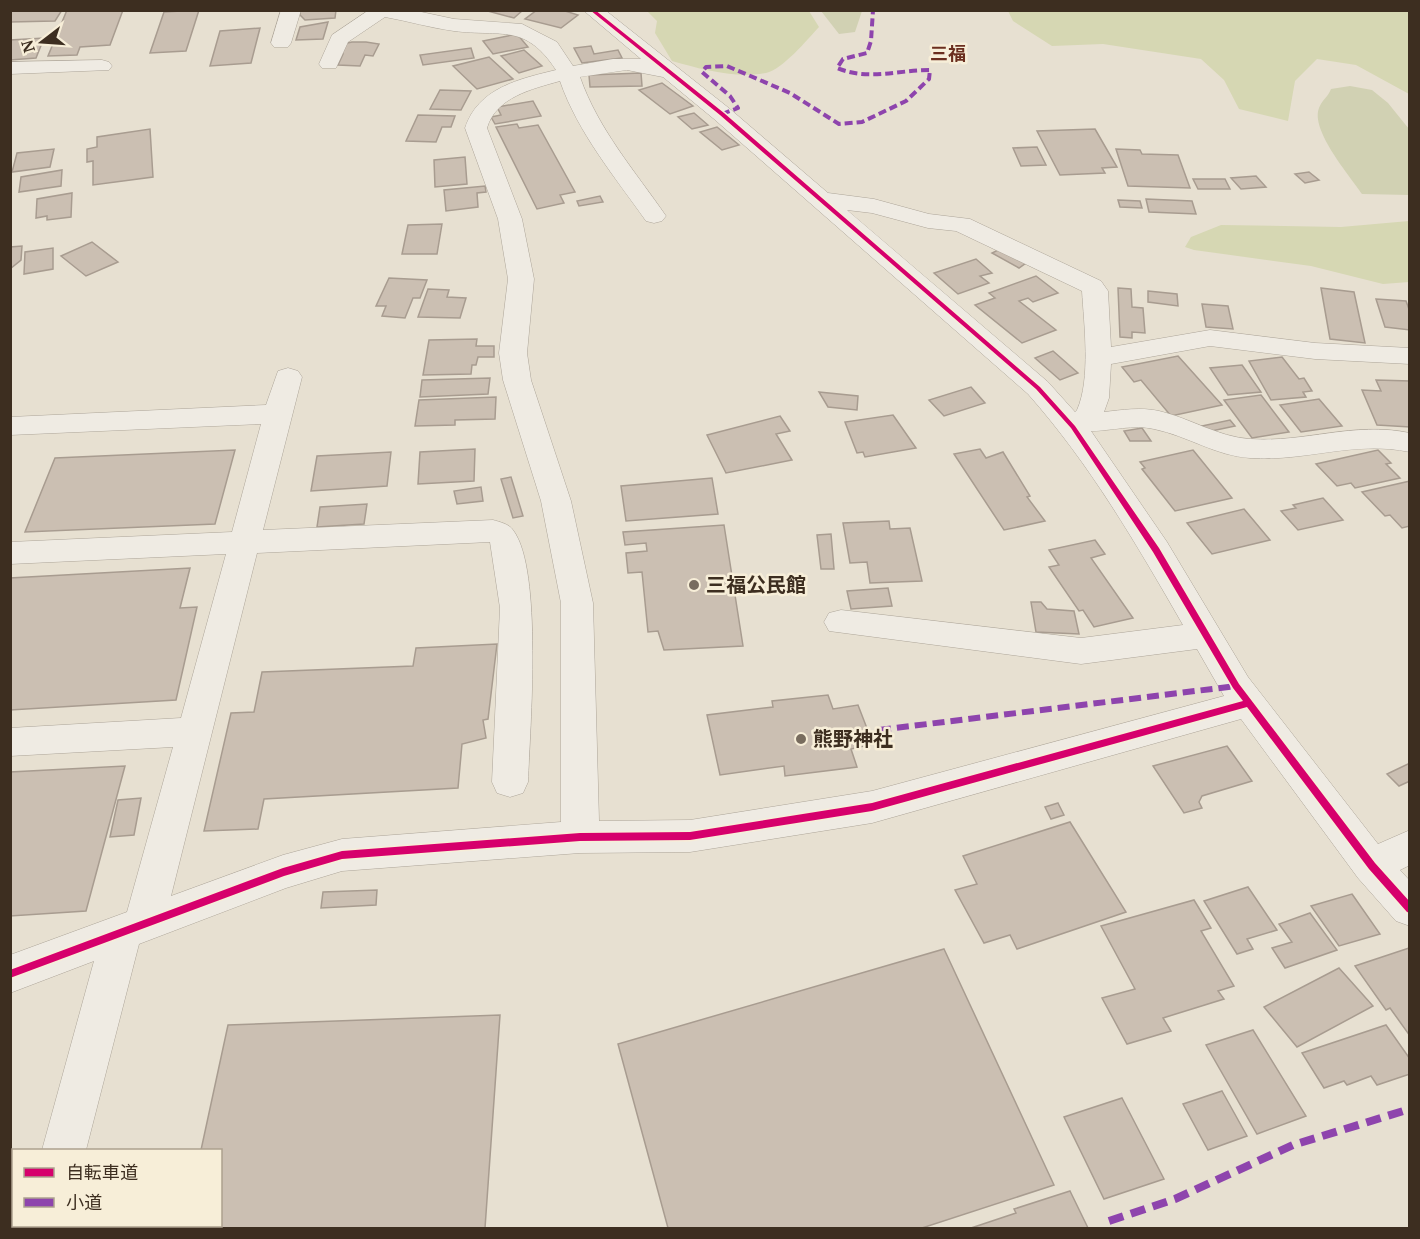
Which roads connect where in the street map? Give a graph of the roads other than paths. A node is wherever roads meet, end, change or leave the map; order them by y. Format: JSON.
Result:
{"nodes":[{"id":1,"x":291,"y":10,"type":"edge"},
{"id":2,"x":592,"y":10,"type":"edge"},
{"id":3,"x":381,"y":11,"type":"edge"},
{"id":4,"x":281,"y":44,"type":"dead end"},
{"id":5,"x":329,"y":64,"type":"dead end"},
{"id":6,"x":102,"y":66,"type":"dead end"},
{"id":7,"x":10,"y":68,"type":"edge"},
{"id":8,"x":669,"y":72,"type":"junction"},
{"id":9,"x":568,"y":73,"type":"junction"},
{"id":10,"x":823,"y":200,"type":"junction"},
{"id":11,"x":654,"y":216,"type":"dead end"},
{"id":12,"x":1410,"y":356,"type":"edge"},
{"id":13,"x":1098,"y":358,"type":"junction"},
{"id":14,"x":288,"y":377,"type":"dead end"},
{"id":15,"x":279,"y":414,"type":"junction"},
{"id":16,"x":1078,"y":425,"type":"junction"},
{"id":17,"x":10,"y":426,"type":"edge"},
{"id":18,"x":1410,"y":443,"type":"edge"},
{"id":19,"x":245,"y":542,"type":"junction"},
{"id":20,"x":10,"y":553,"type":"edge"},
{"id":21,"x":840,"y":622,"type":"dead end"},
{"id":22,"x":1205,"y":635,"type":"junction"},
{"id":23,"x":1249,"y":703,"type":"junction"},
{"id":24,"x":195,"y":731,"type":"junction"},
{"id":25,"x":10,"y":742,"type":"edge"},
{"id":26,"x":510,"y":782,"type":"dead end"},
{"id":27,"x":580,"y":837,"type":"junction"},
{"id":28,"x":1410,"y":846,"type":"edge"},
{"id":29,"x":1372,"y":866,"type":"junction"},
{"id":30,"x":1410,"y":909,"type":"edge"},
{"id":31,"x":133,"y":928,"type":"junction"},
{"id":32,"x":10,"y":974,"type":"edge"},
{"id":33,"x":64,"y":1149,"type":"edge"}],
"edges":[{"from":1,"to":4,"type":"street"},
{"from":2,"to":8,"type":"street"},
{"from":3,"to":5,"type":"street"},
{"from":3,"to":9,"type":"street"},
{"from":6,"to":7,"type":"street"},
{"from":8,"to":9,"type":"street"},
{"from":8,"to":10,"type":"street"},
{"from":9,"to":11,"type":"street"},
{"from":9,"to":27,"type":"street"},
{"from":10,"to":13,"type":"street"},
{"from":10,"to":16,"type":"street"},
{"from":12,"to":13,"type":"street"},
{"from":13,"to":16,"type":"street"},
{"from":14,"to":15,"type":"street"},
{"from":15,"to":17,"type":"street"},
{"from":15,"to":19,"type":"street"},
{"from":16,"to":18,"type":"street"},
{"from":16,"to":22,"type":"street"},
{"from":19,"to":20,"type":"street"},
{"from":19,"to":24,"type":"street"},
{"from":19,"to":26,"type":"street"},
{"from":21,"to":22,"type":"street"},
{"from":22,"to":23,"type":"street"},
{"from":23,"to":27,"type":"street"},
{"from":23,"to":29,"type":"street"},
{"from":24,"to":25,"type":"street"},
{"from":24,"to":31,"type":"street"},
{"from":27,"to":31,"type":"street"},
{"from":28,"to":29,"type":"street"},
{"from":29,"to":30,"type":"street"},
{"from":31,"to":32,"type":"street"},
{"from":31,"to":33,"type":"street"}]}
